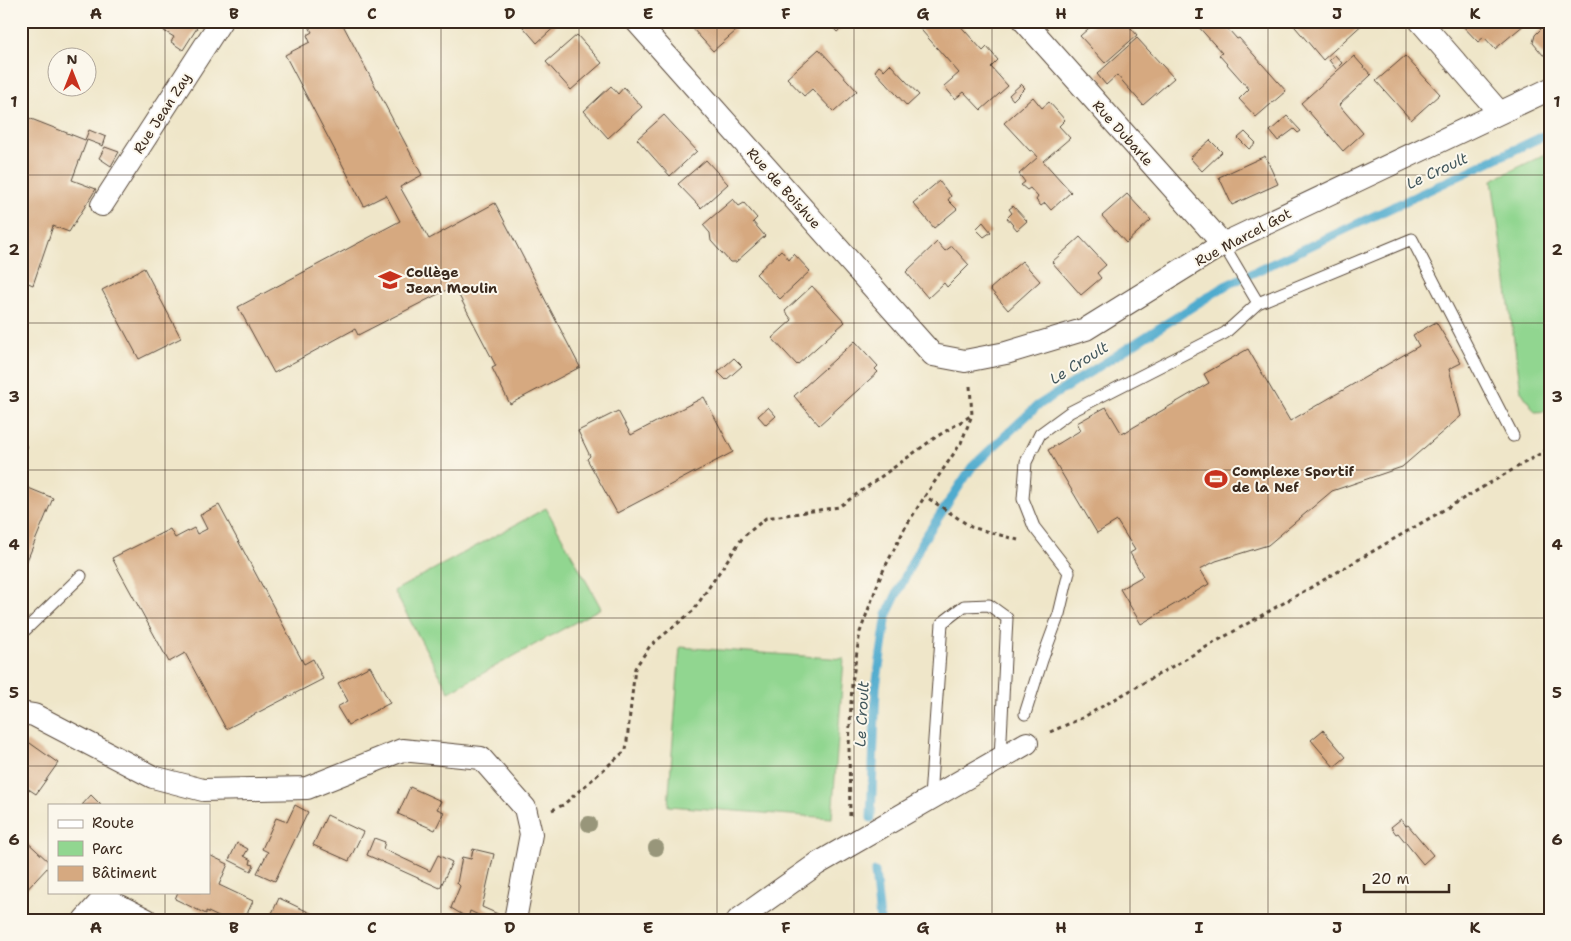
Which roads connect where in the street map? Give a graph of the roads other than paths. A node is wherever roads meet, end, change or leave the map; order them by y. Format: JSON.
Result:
{"nodes":[{"id":1,"x":636,"y":21,"type":"edge"},
{"id":2,"x":1024,"y":21,"type":"edge"},
{"id":3,"x":1420,"y":21,"type":"edge"},
{"id":4,"x":216,"y":23,"type":"edge"},
{"id":5,"x":1550,"y":89,"type":"edge"},
{"id":6,"x":1499,"y":112,"type":"junction"},
{"id":7,"x":102,"y":205,"type":"dead end"},
{"id":8,"x":1228,"y":252,"type":"junction"},
{"id":9,"x":1256,"y":298,"type":"junction"},
{"id":10,"x":933,"y":355,"type":"joint"},
{"id":11,"x":1513,"y":436,"type":"dead end"},
{"id":12,"x":81,"y":576,"type":"dead end"},
{"id":13,"x":21,"y":634,"type":"edge"},
{"id":14,"x":21,"y":713,"type":"edge"},
{"id":15,"x":1025,"y":714,"type":"dead end"},
{"id":16,"x":1027,"y":743,"type":"road end"},
{"id":17,"x":1000,"y":758,"type":"junction"},
{"id":18,"x":197,"y":798,"type":"edge"},
{"id":19,"x":930,"y":798,"type":"junction"},
{"id":20,"x":107,"y":895,"type":"edge"},
{"id":21,"x":84,"y":920,"type":"edge"},
{"id":22,"x":147,"y":920,"type":"edge"},
{"id":23,"x":515,"y":920,"type":"edge"},
{"id":24,"x":738,"y":920,"type":"edge"}],
"edges":[{"from":1,"to":10,"type":"street","name":"Rue de Boishue"},
{"from":2,"to":8,"type":"street","name":"Rue Dubarle"},
{"from":3,"to":6,"type":"street"},
{"from":4,"to":7,"type":"street","name":"Rue Jean Zay"},
{"from":5,"to":6,"type":"street","name":"Rue Marcel Got"},
{"from":6,"to":8,"type":"street","name":"Rue Marcel Got"},
{"from":8,"to":9,"type":"lane"},
{"from":8,"to":10,"type":"street","name":"Rue Marcel Got"},
{"from":9,"to":11,"type":"lane"},
{"from":9,"to":15,"type":"lane"},
{"from":12,"to":13,"type":"lane"},
{"from":14,"to":18,"type":"street"},
{"from":16,"to":17,"type":"street"},
{"from":17,"to":19,"type":"street"},
{"from":17,"to":19,"type":"lane"},
{"from":18,"to":23,"type":"street"},
{"from":19,"to":24,"type":"street"},
{"from":20,"to":21,"type":"street"},
{"from":20,"to":22,"type":"street"}]}
